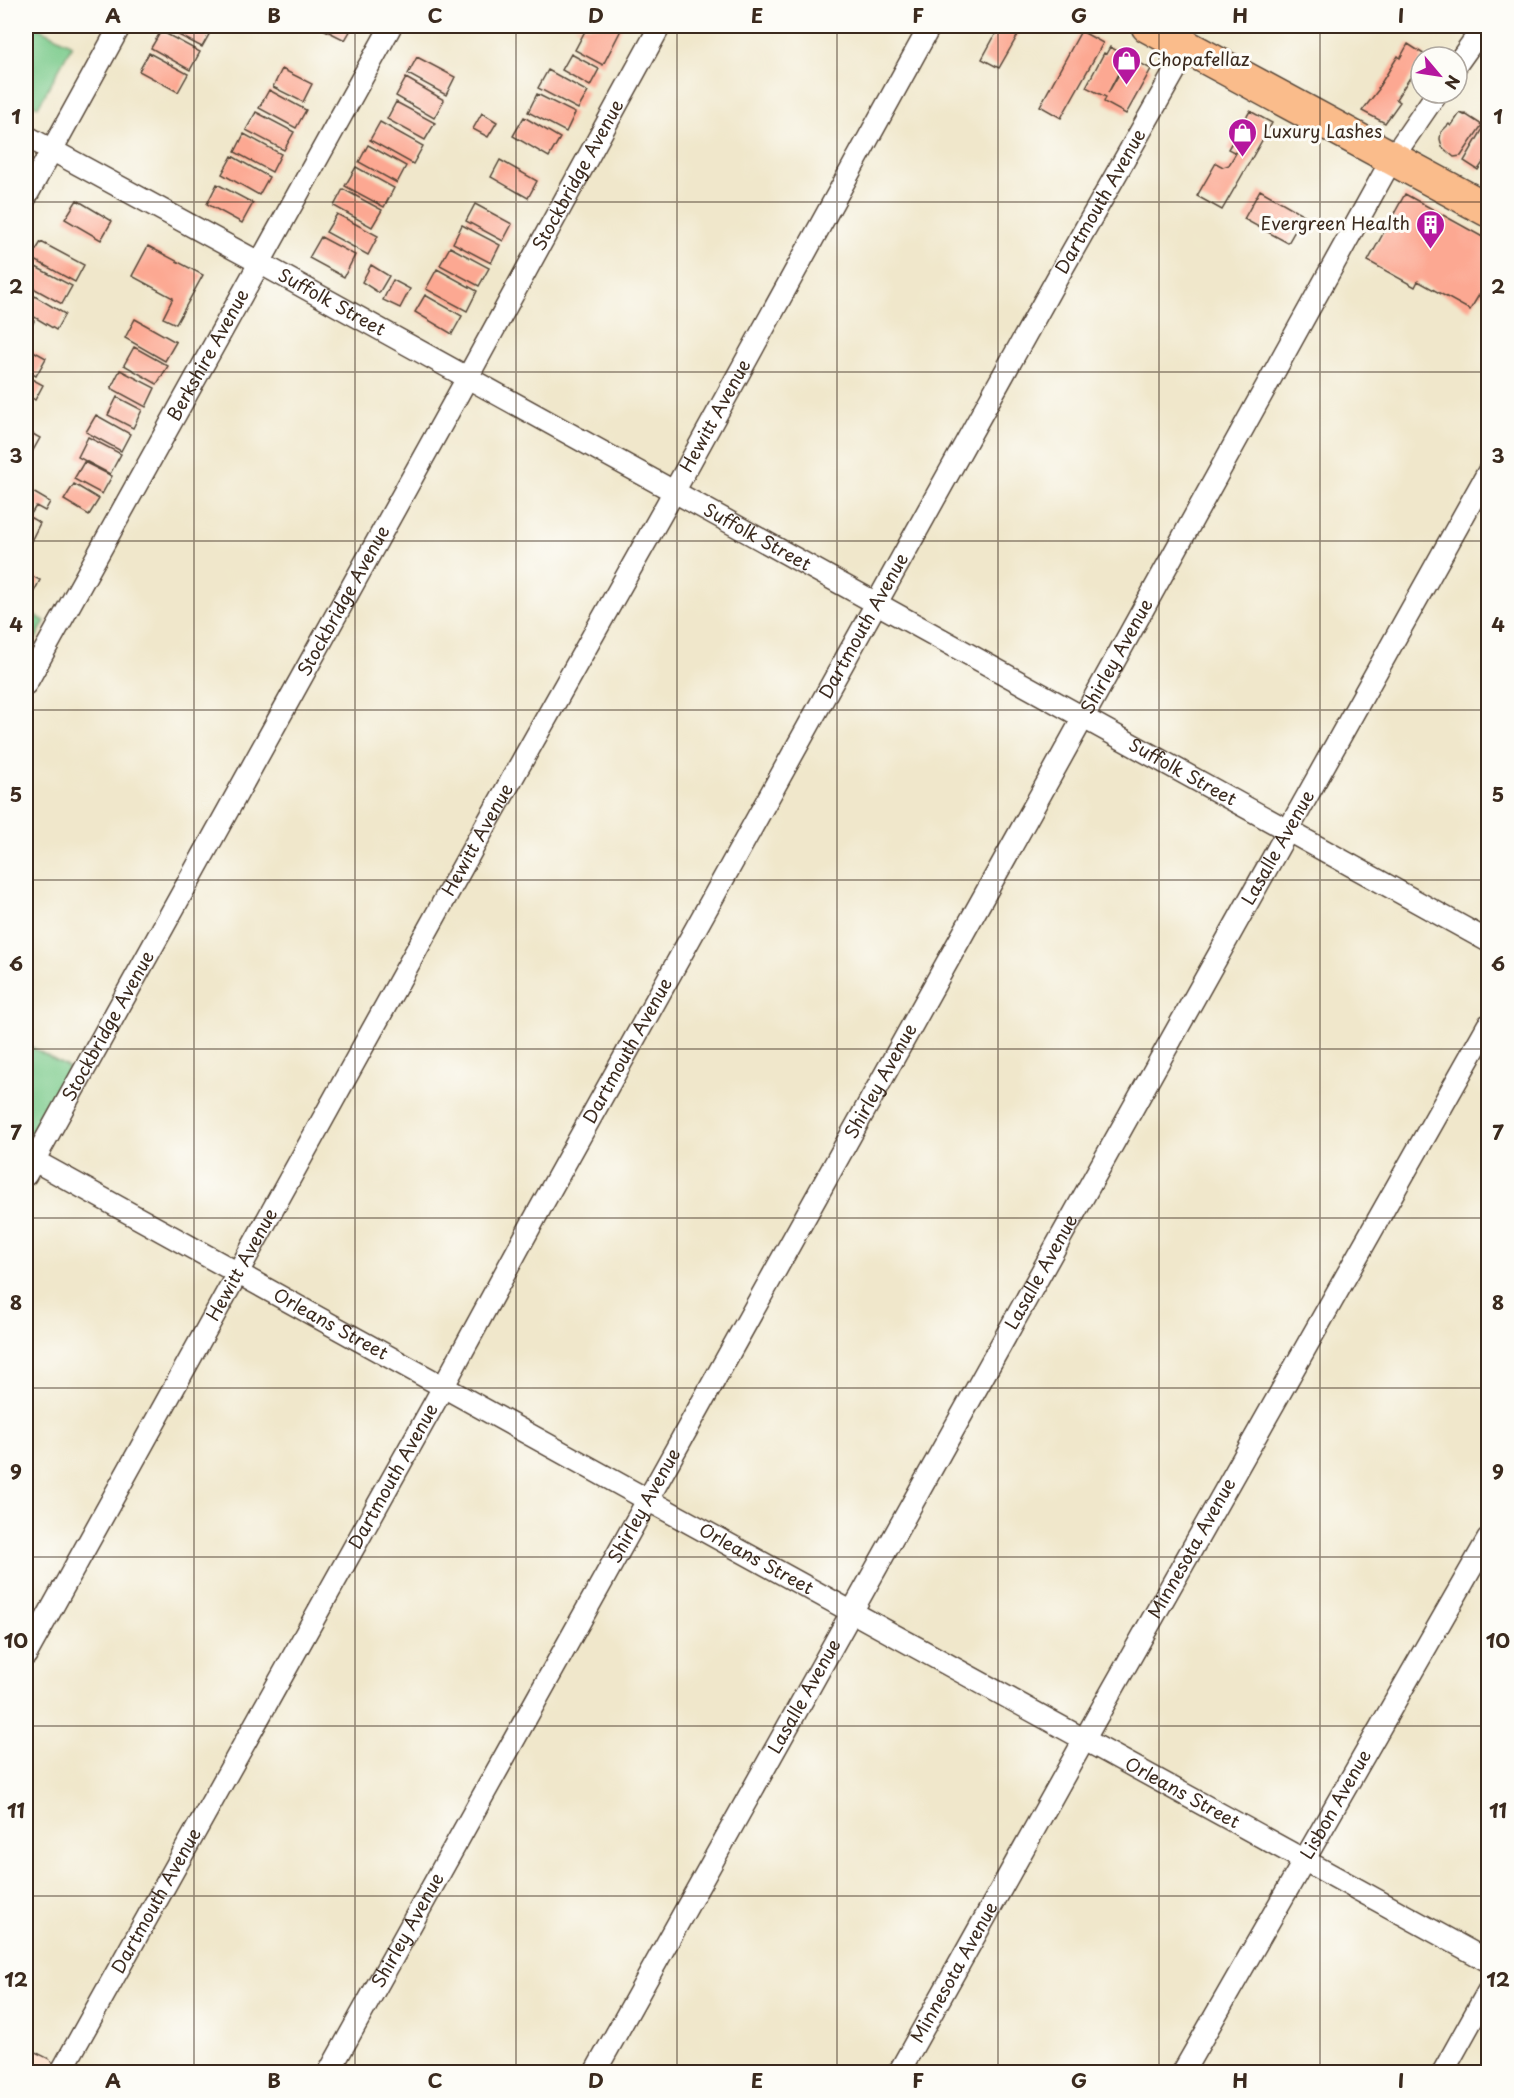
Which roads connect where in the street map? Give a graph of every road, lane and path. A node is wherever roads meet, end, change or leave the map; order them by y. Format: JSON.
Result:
{"nodes":[{"id":1,"x":120,"y":26,"type":"edge"},
{"id":2,"x":391,"y":26,"type":"edge"},
{"id":3,"x":660,"y":26,"type":"edge"},
{"id":4,"x":930,"y":26,"type":"edge"},
{"id":5,"x":1148,"y":26,"type":"edge"},
{"id":6,"x":1484,"y":26,"type":"edge"},
{"id":7,"x":1184,"y":35,"type":"edge"},
{"id":8,"x":1469,"y":47,"type":"edge"},
{"id":9,"x":1429,"y":105,"type":"edge"},
{"id":10,"x":26,"y":136,"type":"edge"},
{"id":11,"x":51,"y":150,"type":"junction"},
{"id":12,"x":1393,"y":157,"type":"junction"},
{"id":13,"x":26,"y":197,"type":"edge"},
{"id":14,"x":1488,"y":210,"type":"edge"},
{"id":15,"x":260,"y":263,"type":"junction"},
{"id":16,"x":467,"y":377,"type":"junction"},
{"id":17,"x":1488,"y":472,"type":"edge"},
{"id":18,"x":674,"y":492,"type":"junction"},
{"id":19,"x":876,"y":603,"type":"junction"},
{"id":20,"x":26,"y":684,"type":"edge"},
{"id":21,"x":1083,"y":717,"type":"junction"},
{"id":22,"x":1288,"y":831,"type":"junction"},
{"id":23,"x":1488,"y":941,"type":"edge"},
{"id":24,"x":1488,"y":1025,"type":"edge"},
{"id":25,"x":28,"y":1164,"type":"edge"},
{"id":26,"x":238,"y":1273,"type":"junction"},
{"id":27,"x":444,"y":1387,"type":"junction"},
{"id":28,"x":647,"y":1500,"type":"junction"},
{"id":29,"x":1488,"y":1539,"type":"edge"},
{"id":30,"x":851,"y":1612,"type":"junction"},
{"id":31,"x":26,"y":1655,"type":"edge"},
{"id":32,"x":1084,"y":1740,"type":"junction"},
{"id":33,"x":1305,"y":1860,"type":"junction"},
{"id":34,"x":1488,"y":1961,"type":"edge"},
{"id":35,"x":1488,"y":1991,"type":"edge"},
{"id":36,"x":26,"y":2065,"type":"edge"},
{"id":37,"x":40,"y":2073,"type":"edge"},
{"id":38,"x":61,"y":2073,"type":"edge"},
{"id":39,"x":329,"y":2073,"type":"edge"},
{"id":40,"x":595,"y":2073,"type":"edge"},
{"id":41,"x":899,"y":2073,"type":"edge"},
{"id":42,"x":1183,"y":2073,"type":"edge"},
{"id":43,"x":1443,"y":2073,"type":"edge"}],
"edges":[{"from":1,"to":11,"type":"street"},
{"from":2,"to":15,"type":"street","name":"Berkshire Avenue"},
{"from":3,"to":16,"type":"street","name":"Stockbridge Avenue"},
{"from":4,"to":18,"type":"street","name":"Hewitt Avenue"},
{"from":5,"to":7,"type":"main road"},
{"from":6,"to":8,"type":"street"},
{"from":7,"to":12,"type":"main road"},
{"from":7,"to":19,"type":"street","name":"Dartmouth Avenue"},
{"from":9,"to":12,"type":"street","name":"Shirley Avenue"},
{"from":10,"to":11,"type":"street","name":"Suffolk Street"},
{"from":11,"to":13,"type":"street"},
{"from":11,"to":15,"type":"street","name":"Suffolk Street"},
{"from":12,"to":14,"type":"main road"},
{"from":12,"to":21,"type":"street","name":"Shirley Avenue"},
{"from":15,"to":16,"type":"street","name":"Suffolk Street"},
{"from":15,"to":20,"type":"street","name":"Berkshire Avenue"},
{"from":16,"to":18,"type":"street","name":"Suffolk Street"},
{"from":16,"to":25,"type":"street","name":"Stockbridge Avenue"},
{"from":17,"to":22,"type":"street","name":"Lasalle Avenue"},
{"from":18,"to":19,"type":"street","name":"Suffolk Street"},
{"from":18,"to":26,"type":"street","name":"Hewitt Avenue"},
{"from":19,"to":21,"type":"street","name":"Suffolk Street"},
{"from":19,"to":27,"type":"street","name":"Dartmouth Avenue"},
{"from":21,"to":22,"type":"street","name":"Suffolk Street"},
{"from":21,"to":28,"type":"street","name":"Shirley Avenue"},
{"from":22,"to":23,"type":"street","name":"Suffolk Street"},
{"from":22,"to":30,"type":"street","name":"Lasalle Avenue"},
{"from":24,"to":32,"type":"street","name":"Minnesota Avenue"},
{"from":25,"to":26,"type":"street","name":"Orleans Street"},
{"from":26,"to":27,"type":"street","name":"Orleans Street"},
{"from":26,"to":31,"type":"street","name":"Hewitt Avenue"},
{"from":27,"to":28,"type":"street","name":"Orleans Street"},
{"from":27,"to":38,"type":"street","name":"Dartmouth Avenue"},
{"from":28,"to":30,"type":"street","name":"Orleans Street"},
{"from":28,"to":39,"type":"street","name":"Shirley Avenue"},
{"from":29,"to":33,"type":"street","name":"Lisbon Avenue"},
{"from":30,"to":32,"type":"street","name":"Orleans Street"},
{"from":30,"to":40,"type":"street","name":"Lasalle Avenue"},
{"from":32,"to":33,"type":"street","name":"Orleans Street"},
{"from":32,"to":41,"type":"street","name":"Minnesota Avenue"},
{"from":33,"to":34,"type":"street","name":"Orleans Street"},
{"from":33,"to":42,"type":"street","name":"Lisbon Avenue"},
{"from":35,"to":43,"type":"street"},
{"from":36,"to":37,"type":"street"}]}
